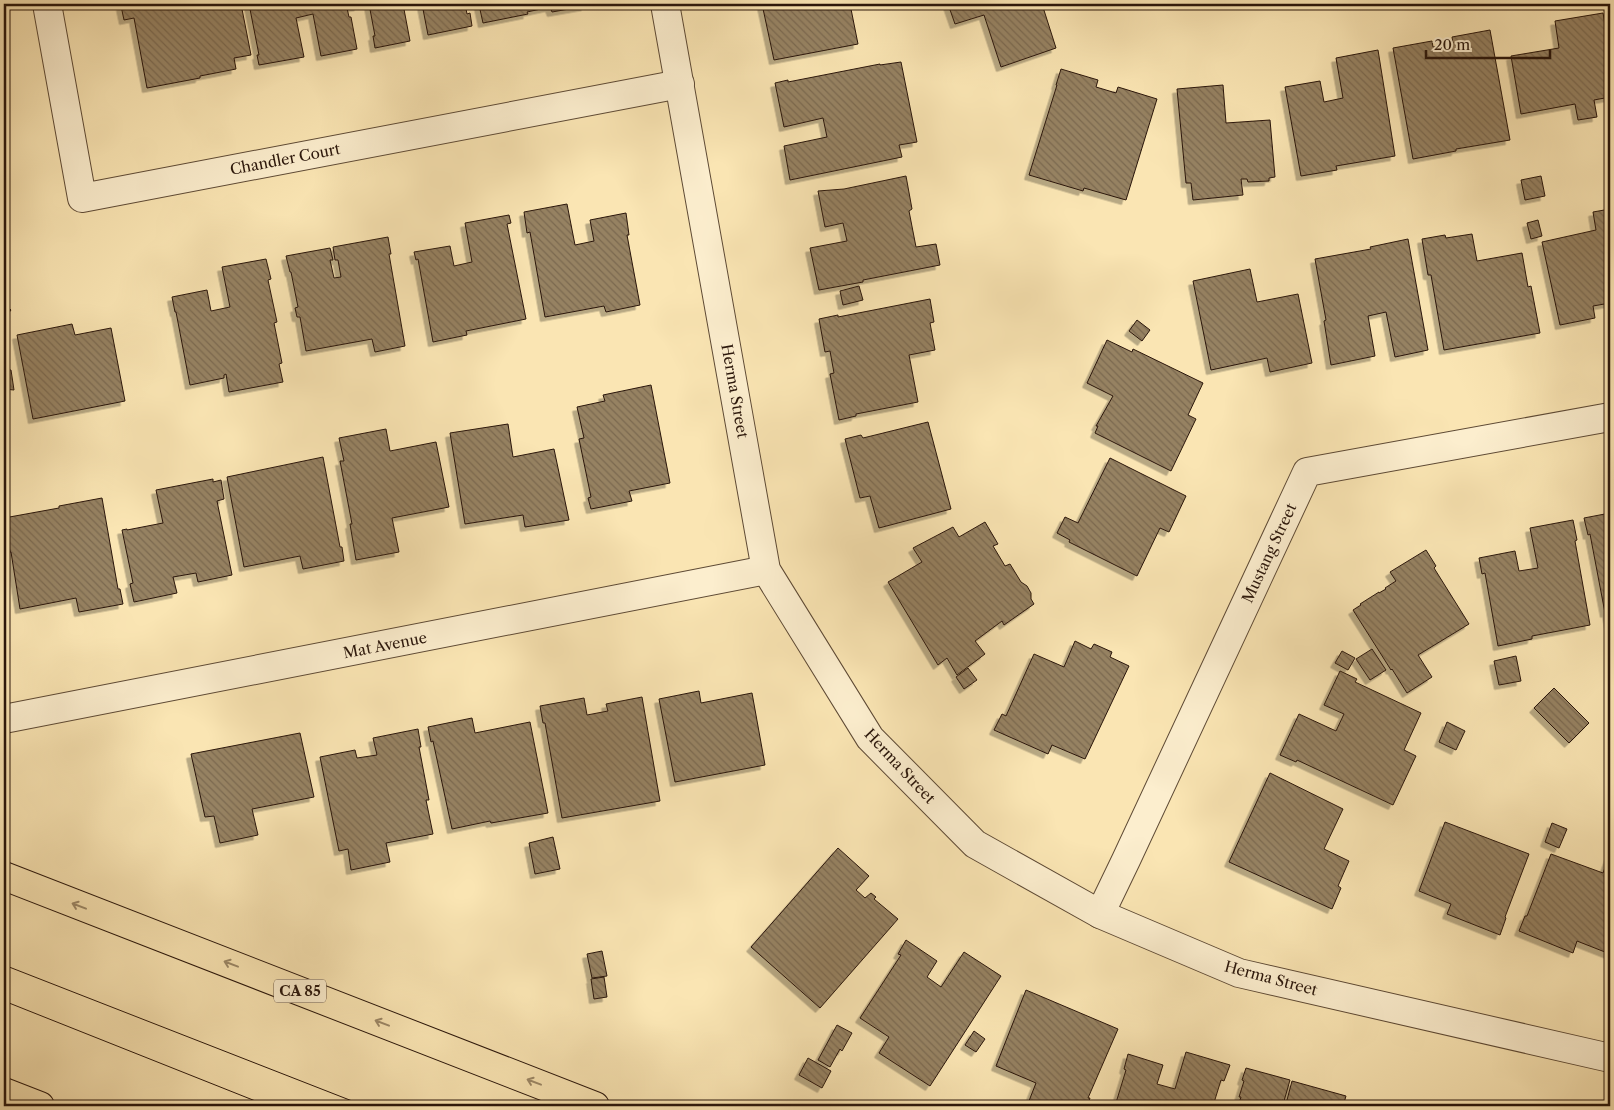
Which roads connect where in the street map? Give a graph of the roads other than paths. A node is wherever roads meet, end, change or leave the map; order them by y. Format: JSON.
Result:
{"nodes":[{"id":1,"x":47,"y":4,"type":"edge"},
{"id":2,"x":665,"y":4,"type":"edge"},
{"id":3,"x":680,"y":84,"type":"junction"},
{"id":4,"x":1610,"y":417,"type":"edge"},
{"id":5,"x":766,"y":570,"type":"junction"},
{"id":6,"x":4,"y":719,"type":"edge"},
{"id":7,"x":4,"y":876,"type":"edge"},
{"id":8,"x":1100,"y":914,"type":"junction"},
{"id":9,"x":1610,"y":1058,"type":"edge"},
{"id":10,"x":4,"y":1092,"type":"edge"},
{"id":11,"x":40,"y":1106,"type":"edge"},
{"id":12,"x":596,"y":1106,"type":"edge"}],
"edges":[{"from":1,"to":3,"type":"street","name":"Chandler Court"},
{"from":2,"to":3,"type":"street","name":"Herma Street"},
{"from":3,"to":5,"type":"street","name":"Herma Street"},
{"from":4,"to":8,"type":"street","name":"Mustang Street"},
{"from":5,"to":6,"type":"street","name":"Mat Avenue"},
{"from":5,"to":8,"type":"street","name":"Herma Street"},
{"from":12,"to":7,"type":"highway","number":"CA 85","one_way":true},
{"from":8,"to":9,"type":"street","name":"Herma Street"},
{"from":10,"to":11,"type":"highway"}]}
